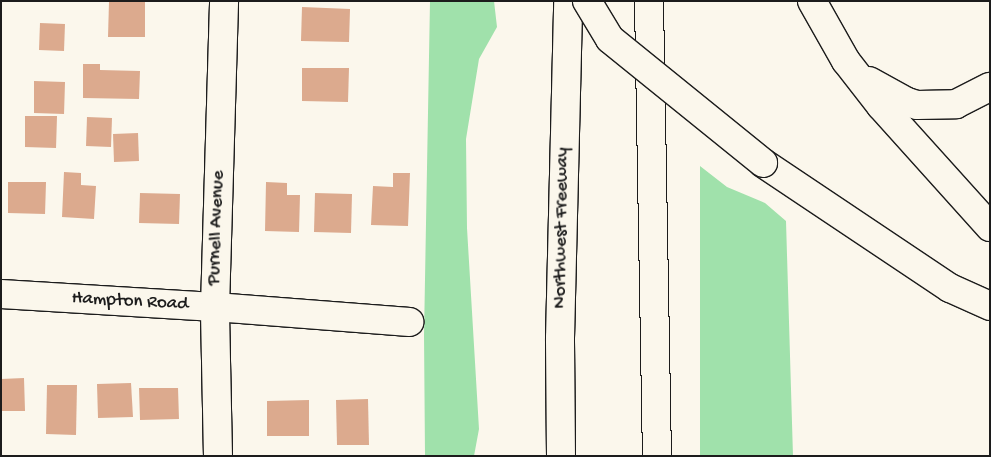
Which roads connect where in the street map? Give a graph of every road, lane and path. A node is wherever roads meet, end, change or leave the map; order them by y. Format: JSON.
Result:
{"nodes":[{"id":1,"x":224,"y":1,"type":"edge"},
{"id":2,"x":568,"y":1,"type":"edge"},
{"id":3,"x":587,"y":1,"type":"edge"},
{"id":4,"x":649,"y":1,"type":"edge"},
{"id":5,"x":812,"y":1,"type":"edge"},
{"id":6,"x":846,"y":61,"type":"junction"},
{"id":7,"x":990,"y":87,"type":"edge"},
{"id":8,"x":990,"y":227,"type":"edge"},
{"id":9,"x":1,"y":294,"type":"edge"},
{"id":10,"x":990,"y":306,"type":"edge"},
{"id":11,"x":215,"y":307,"type":"junction"},
{"id":12,"x":409,"y":322,"type":"dead end"},
{"id":13,"x":218,"y":456,"type":"edge"},
{"id":14,"x":561,"y":456,"type":"edge"},
{"id":15,"x":657,"y":456,"type":"edge"}],
"edges":[{"from":1,"to":11,"type":"main road","name":"Purnell Avenue"},
{"from":2,"to":14,"type":"main road","name":"Northwest Freeway"},
{"from":3,"to":10,"type":"main road","bridge":true},
{"from":4,"to":15,"type":"main road"},
{"from":5,"to":6,"type":"main road"},
{"from":6,"to":7,"type":"main road"},
{"from":6,"to":8,"type":"main road"},
{"from":9,"to":11,"type":"main road","name":"Hampton Road"},
{"from":11,"to":12,"type":"main road","name":"Hampton Road"},
{"from":11,"to":13,"type":"main road","name":"Purnell Avenue"}]}
